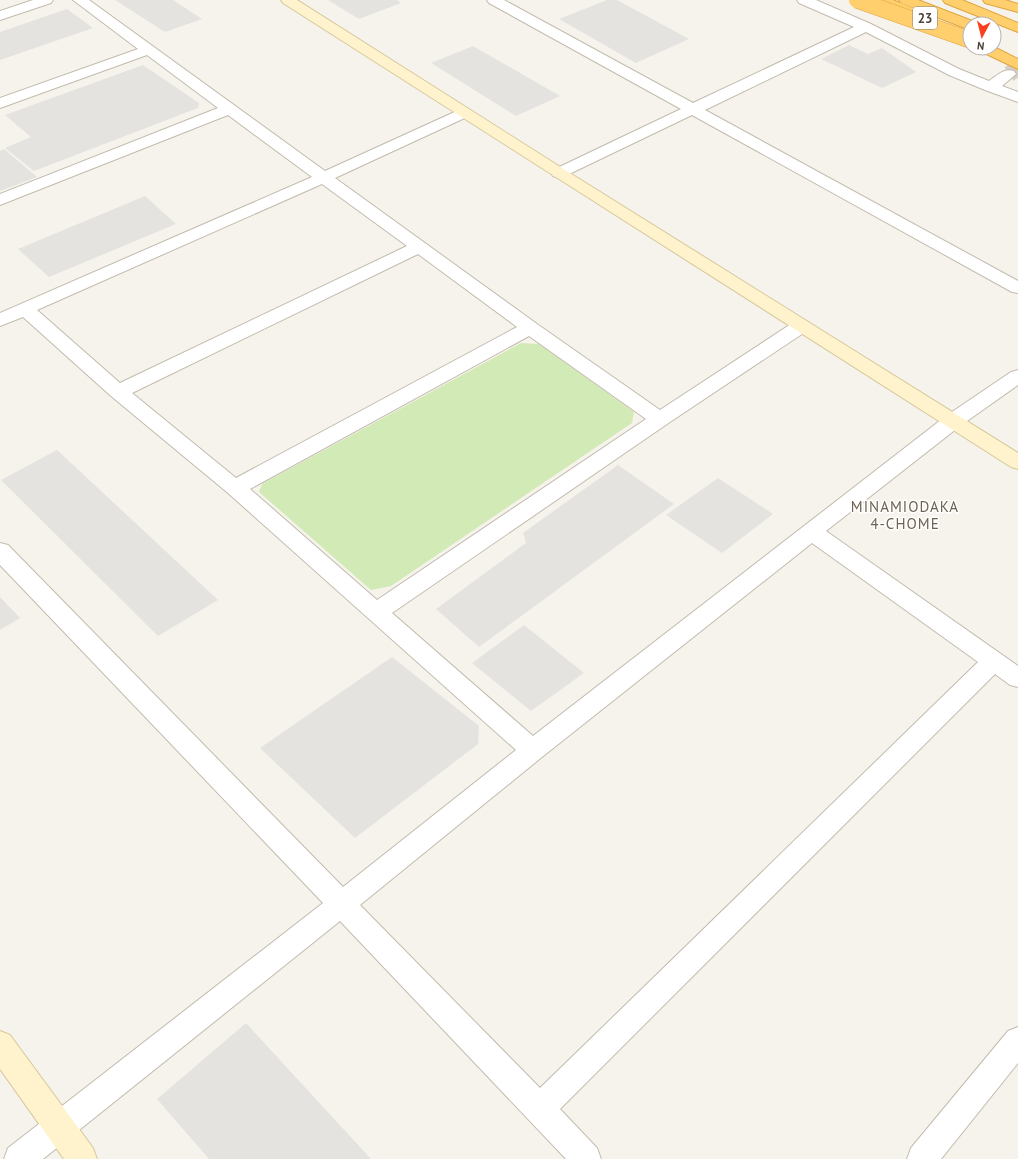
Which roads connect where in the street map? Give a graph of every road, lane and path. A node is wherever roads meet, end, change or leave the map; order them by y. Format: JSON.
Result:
{"nodes":[{"id":1,"x":46,"y":0,"type":"edge"},
{"id":2,"x":80,"y":0,"type":"edge"},
{"id":3,"x":288,"y":0,"type":"edge"},
{"id":4,"x":494,"y":0,"type":"edge"},
{"id":5,"x":804,"y":0,"type":"edge"},
{"id":6,"x":857,"y":0,"type":"edge"},
{"id":7,"x":881,"y":0,"type":"edge"},
{"id":8,"x":906,"y":0,"type":"edge"},
{"id":9,"x":950,"y":0,"type":"edge"},
{"id":10,"x":983,"y":0,"type":"edge"},
{"id":11,"x":990,"y":0,"type":"edge"},
{"id":12,"x":1018,"y":8,"type":"edge"},
{"id":13,"x":1018,"y":12,"type":"edge"},
{"id":14,"x":0,"y":16,"type":"edge"},
{"id":15,"x":962,"y":22,"type":"edge"},
{"id":16,"x":936,"y":23,"type":"junction"},
{"id":17,"x":866,"y":27,"type":"junction"},
{"id":18,"x":1018,"y":28,"type":"edge"},
{"id":19,"x":962,"y":33,"type":"edge"},
{"id":20,"x":962,"y":36,"type":"edge"},
{"id":21,"x":962,"y":37,"type":"edge"},
{"id":22,"x":1002,"y":47,"type":"edge"},
{"id":23,"x":148,"y":50,"type":"junction"},
{"id":24,"x":1002,"y":51,"type":"edge"},
{"id":25,"x":1018,"y":54,"type":"edge"},
{"id":26,"x":996,"y":56,"type":"edge"},
{"id":27,"x":1018,"y":57,"type":"edge"},
{"id":28,"x":1014,"y":70,"type":"edge"},
{"id":29,"x":990,"y":87,"type":"junction"},
{"id":30,"x":1018,"y":97,"type":"edge"},
{"id":31,"x":0,"y":103,"type":"edge"},
{"id":32,"x":229,"y":109,"type":"junction"},
{"id":33,"x":691,"y":110,"type":"junction"},
{"id":34,"x":464,"y":113,"type":"junction"},
{"id":35,"x":559,"y":173,"type":"junction"},
{"id":36,"x":325,"y":177,"type":"junction"},
{"id":37,"x":0,"y":200,"type":"edge"},
{"id":38,"x":419,"y":247,"type":"junction"},
{"id":39,"x":1018,"y":288,"type":"edge"},
{"id":40,"x":25,"y":309,"type":"junction"},
{"id":41,"x":0,"y":320,"type":"edge"},
{"id":42,"x":801,"y":326,"type":"junction"},
{"id":43,"x":530,"y":328,"type":"junction"},
{"id":44,"x":1018,"y":376,"type":"edge"},
{"id":45,"x":118,"y":392,"type":"junction"},
{"id":46,"x":660,"y":418,"type":"junction"},
{"id":47,"x":953,"y":421,"type":"junction"},
{"id":48,"x":1018,"y":462,"type":"edge"},
{"id":49,"x":235,"y":488,"type":"junction"},
{"id":50,"x":812,"y":532,"type":"junction"},
{"id":51,"x":0,"y":551,"type":"edge"},
{"id":52,"x":376,"y":612,"type":"junction"},
{"id":53,"x":994,"y":661,"type":"junction"},
{"id":54,"x":1018,"y":678,"type":"edge"},
{"id":55,"x":533,"y":750,"type":"junction"},
{"id":56,"x":342,"y":904,"type":"junction"},
{"id":57,"x":1018,"y":1041,"type":"edge"},
{"id":58,"x":0,"y":1045,"type":"edge"},
{"id":59,"x":540,"y":1109,"type":"junction"},
{"id":60,"x":59,"y":1127,"type":"junction"},
{"id":61,"x":19,"y":1159,"type":"edge"},
{"id":62,"x":82,"y":1159,"type":"edge"},
{"id":63,"x":586,"y":1159,"type":"edge"},
{"id":64,"x":922,"y":1159,"type":"edge"}],
"edges":[{"from":1,"to":14,"type":"street"},
{"from":2,"to":23,"type":"street"},
{"from":3,"to":34,"type":"street"},
{"from":4,"to":33,"type":"street"},
{"from":5,"to":17,"type":"street"},
{"from":6,"to":21,"type":"highway","bridge":true},
{"from":7,"to":16,"type":"highway","number":"23"},
{"from":8,"to":15,"type":"highway"},
{"from":9,"to":18,"type":"highway"},
{"from":10,"to":13,"type":"highway"},
{"from":11,"to":12,"type":"highway"},
{"from":16,"to":19,"type":"highway","number":"23"},
{"from":16,"to":20,"type":"highway"},
{"from":17,"to":29,"type":"street"},
{"from":17,"to":33,"type":"street"},
{"from":22,"to":25,"type":"highway"},
{"from":23,"to":31,"type":"street"},
{"from":23,"to":32,"type":"street"},
{"from":24,"to":27,"type":"highway"},
{"from":26,"to":28,"type":"highway"},
{"from":28,"to":29,"type":"street"},
{"from":29,"to":30,"type":"street"},
{"from":32,"to":36,"type":"street"},
{"from":32,"to":37,"type":"street"},
{"from":33,"to":35,"type":"street"},
{"from":33,"to":39,"type":"street"},
{"from":34,"to":35,"type":"street"},
{"from":34,"to":36,"type":"street"},
{"from":35,"to":42,"type":"street"},
{"from":36,"to":38,"type":"street"},
{"from":36,"to":40,"type":"street"},
{"from":38,"to":43,"type":"street"},
{"from":38,"to":45,"type":"street"},
{"from":40,"to":41,"type":"street"},
{"from":40,"to":45,"type":"street"},
{"from":42,"to":46,"type":"street"},
{"from":42,"to":47,"type":"street"},
{"from":43,"to":46,"type":"street"},
{"from":43,"to":49,"type":"street"},
{"from":44,"to":47,"type":"street"},
{"from":45,"to":49,"type":"street"},
{"from":46,"to":52,"type":"street"},
{"from":47,"to":48,"type":"street"},
{"from":47,"to":50,"type":"street"},
{"from":49,"to":52,"type":"street"},
{"from":50,"to":53,"type":"street"},
{"from":50,"to":55,"type":"street"},
{"from":51,"to":56,"type":"street"},
{"from":52,"to":55,"type":"street"},
{"from":53,"to":54,"type":"street"},
{"from":53,"to":59,"type":"street"},
{"from":55,"to":56,"type":"street"},
{"from":56,"to":59,"type":"street"},
{"from":56,"to":60,"type":"street"},
{"from":57,"to":64,"type":"street"},
{"from":58,"to":60,"type":"street"},
{"from":59,"to":63,"type":"street"},
{"from":60,"to":61,"type":"street"},
{"from":60,"to":62,"type":"street"}]}
